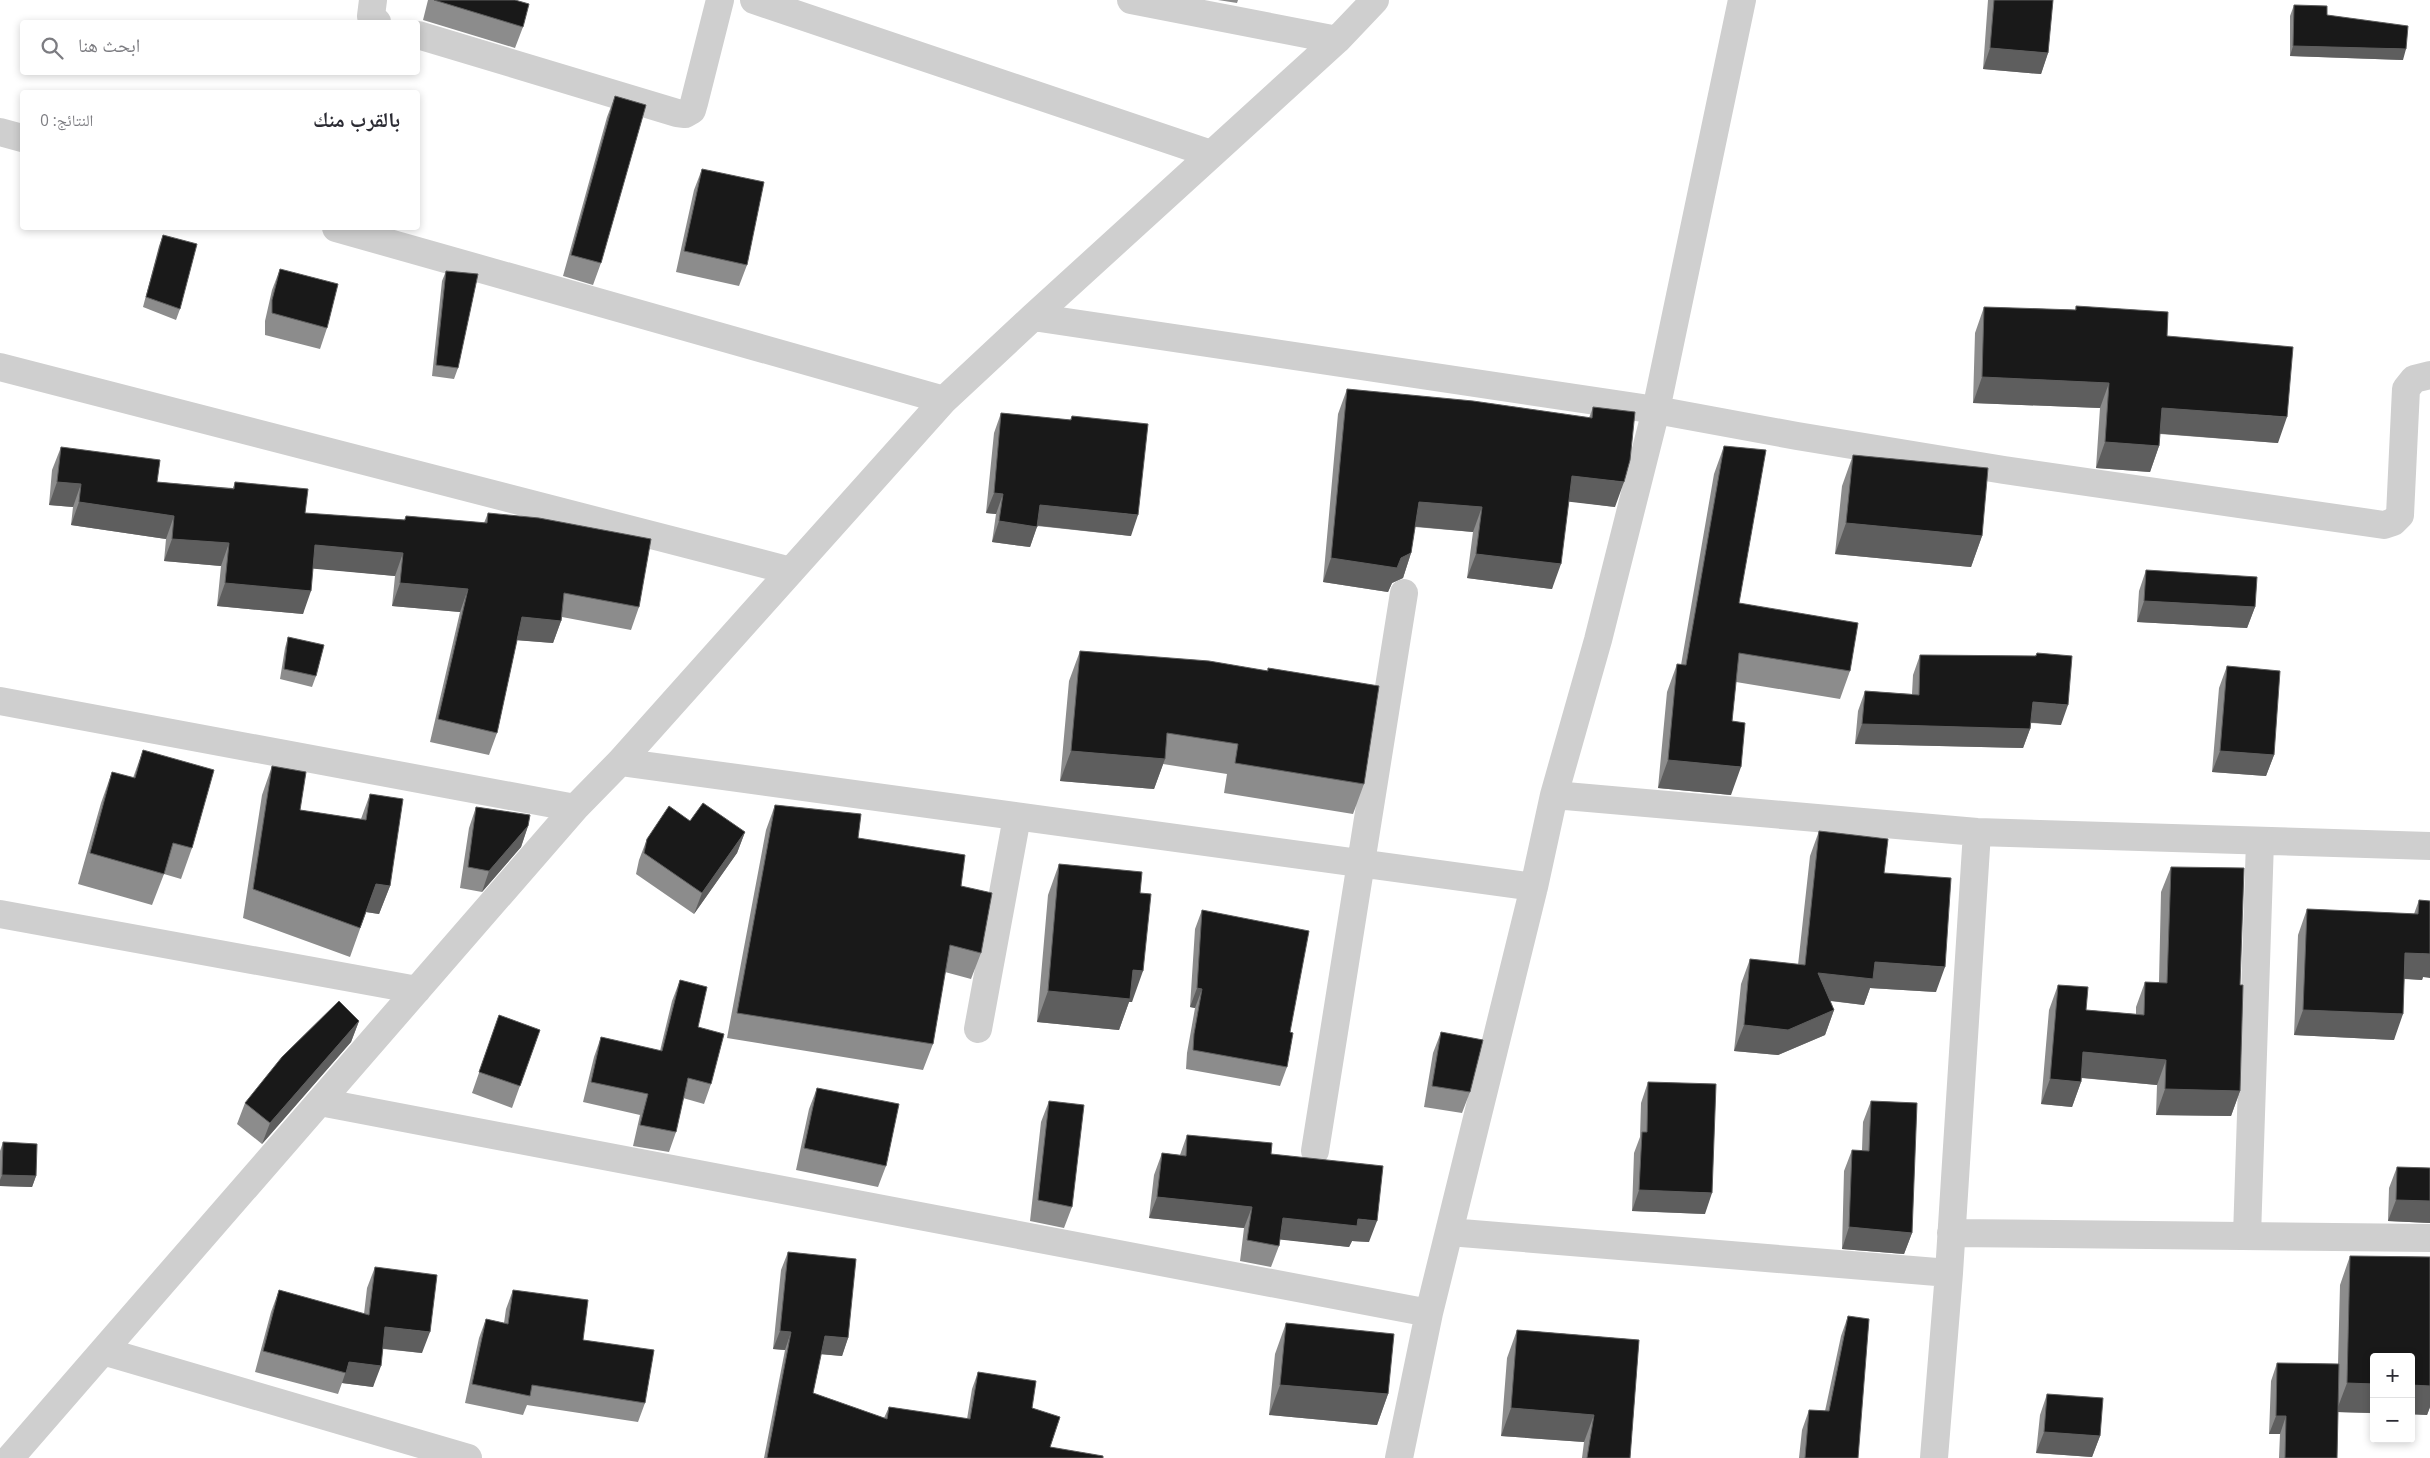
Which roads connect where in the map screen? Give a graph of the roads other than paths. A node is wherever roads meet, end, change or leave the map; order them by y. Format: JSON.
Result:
{"nodes":[{"id":1,"x":373,"y":0,"type":"edge"},
{"id":2,"x":720,"y":0,"type":"edge"},
{"id":3,"x":754,"y":0,"type":"edge"},
{"id":4,"x":1131,"y":0,"type":"edge"},
{"id":5,"x":1375,"y":0,"type":"edge"},
{"id":6,"x":1742,"y":0,"type":"edge"},
{"id":7,"x":376,"y":20,"type":"edge"},
{"id":8,"x":420,"y":36,"type":"edge"},
{"id":9,"x":1338,"y":40,"type":"junction"},
{"id":10,"x":0,"y":132,"type":"edge"},
{"id":11,"x":20,"y":137,"type":"edge"},
{"id":12,"x":1210,"y":154,"type":"junction"},
{"id":13,"x":343,"y":230,"type":"edge"},
{"id":14,"x":1032,"y":317,"type":"junction"},
{"id":15,"x":0,"y":367,"type":"edge"},
{"id":16,"x":2430,"y":375,"type":"edge"},
{"id":17,"x":944,"y":400,"type":"junction"},
{"id":18,"x":1656,"y":410,"type":"junction"},
{"id":19,"x":791,"y":571,"type":"junction"},
{"id":20,"x":1404,"y":593,"type":"dead end"},
{"id":21,"x":0,"y":701,"type":"edge"},
{"id":22,"x":620,"y":762,"type":"junction"},
{"id":23,"x":1554,"y":795,"type":"junction"},
{"id":24,"x":576,"y":808,"type":"junction"},
{"id":25,"x":1017,"y":817,"type":"junction"},
{"id":26,"x":1977,"y":832,"type":"junction"},
{"id":27,"x":2260,"y":841,"type":"junction"},
{"id":28,"x":2430,"y":846,"type":"edge"},
{"id":29,"x":1363,"y":864,"type":"junction"},
{"id":30,"x":1534,"y":887,"type":"junction"},
{"id":31,"x":0,"y":914,"type":"edge"},
{"id":32,"x":417,"y":990,"type":"junction"},
{"id":33,"x":978,"y":1030,"type":"dead end"},
{"id":34,"x":320,"y":1102,"type":"junction"},
{"id":35,"x":1315,"y":1152,"type":"dead end"},
{"id":36,"x":1449,"y":1232,"type":"junction"},
{"id":37,"x":1951,"y":1233,"type":"junction"},
{"id":38,"x":2247,"y":1236,"type":"junction"},
{"id":39,"x":2430,"y":1238,"type":"edge"},
{"id":40,"x":1949,"y":1272,"type":"junction"},
{"id":41,"x":1429,"y":1313,"type":"junction"},
{"id":42,"x":103,"y":1352,"type":"junction"},
{"id":43,"x":10,"y":1458,"type":"edge"},
{"id":44,"x":468,"y":1458,"type":"edge"},
{"id":45,"x":1399,"y":1458,"type":"edge"},
{"id":46,"x":1934,"y":1458,"type":"edge"}],
"edges":[{"from":1,"to":7,"type":"street"},
{"from":2,"to":8,"type":"street"},
{"from":3,"to":12,"type":"street"},
{"from":4,"to":9,"type":"street"},
{"from":5,"to":9,"type":"street"},
{"from":6,"to":18,"type":"street"},
{"from":9,"to":12,"type":"street"},
{"from":10,"to":11,"type":"street"},
{"from":12,"to":14,"type":"street"},
{"from":13,"to":17,"type":"street"},
{"from":14,"to":17,"type":"street"},
{"from":14,"to":18,"type":"street"},
{"from":15,"to":19,"type":"street"},
{"from":16,"to":18,"type":"street"},
{"from":17,"to":19,"type":"street"},
{"from":18,"to":23,"type":"street"},
{"from":19,"to":22,"type":"street"},
{"from":20,"to":29,"type":"street"},
{"from":21,"to":24,"type":"street"},
{"from":22,"to":24,"type":"street"},
{"from":22,"to":25,"type":"street"},
{"from":23,"to":26,"type":"street"},
{"from":23,"to":30,"type":"street"},
{"from":24,"to":32,"type":"street"},
{"from":25,"to":29,"type":"street"},
{"from":25,"to":33,"type":"street"},
{"from":26,"to":27,"type":"street"},
{"from":26,"to":37,"type":"street"},
{"from":27,"to":28,"type":"street"},
{"from":27,"to":38,"type":"street"},
{"from":29,"to":30,"type":"street"},
{"from":29,"to":35,"type":"street"},
{"from":30,"to":36,"type":"street"},
{"from":31,"to":32,"type":"street"},
{"from":32,"to":34,"type":"street"},
{"from":34,"to":41,"type":"street"},
{"from":34,"to":42,"type":"street"},
{"from":36,"to":40,"type":"street"},
{"from":36,"to":41,"type":"street"},
{"from":37,"to":38,"type":"street"},
{"from":37,"to":40,"type":"street"},
{"from":38,"to":39,"type":"street"},
{"from":40,"to":46,"type":"street"},
{"from":41,"to":45,"type":"street"},
{"from":42,"to":43,"type":"street"},
{"from":42,"to":44,"type":"street"}]}
